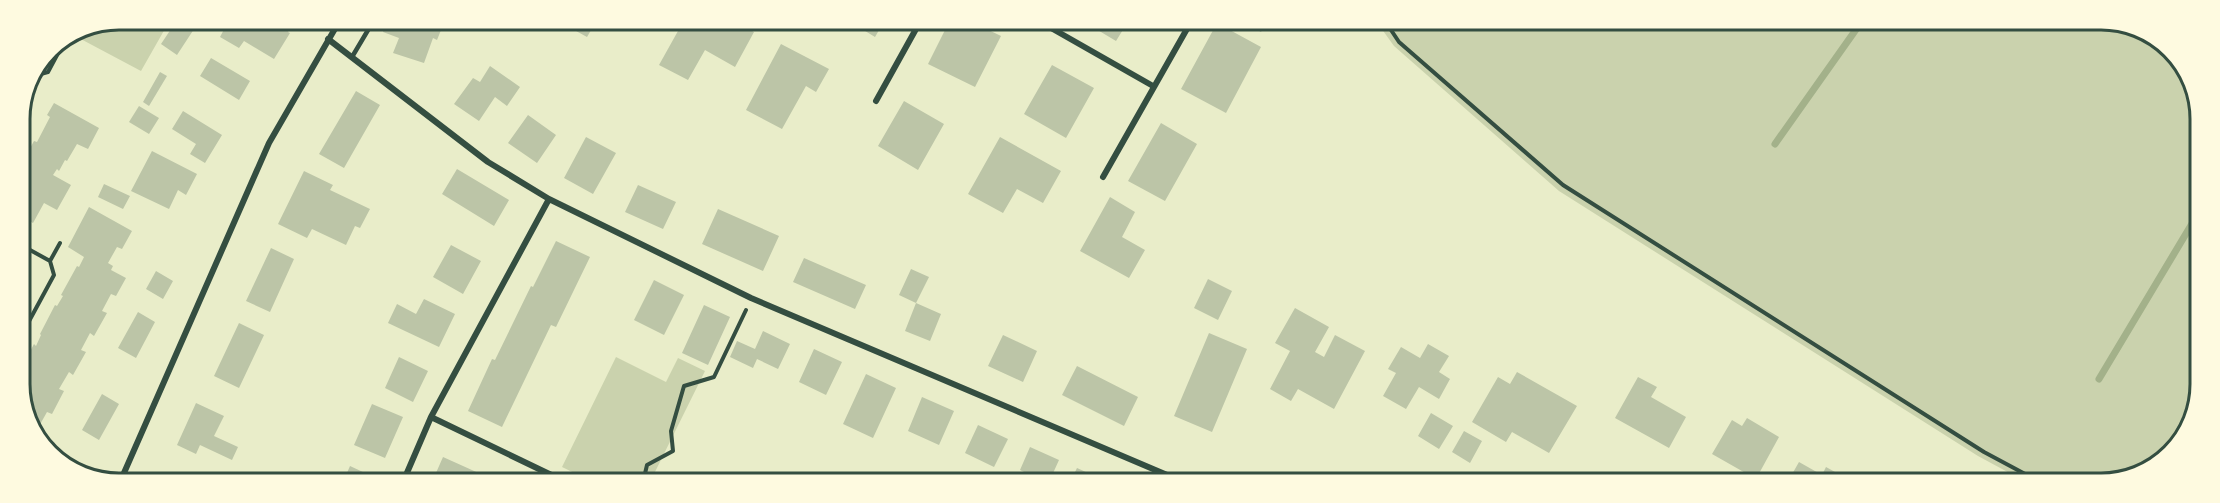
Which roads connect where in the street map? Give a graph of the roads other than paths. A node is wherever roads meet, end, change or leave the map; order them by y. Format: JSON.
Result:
{"nodes":[{"id":1,"x":334,"y":30,"type":"edge"},
{"id":2,"x":368,"y":30,"type":"edge"},
{"id":3,"x":915,"y":30,"type":"edge"},
{"id":4,"x":1055,"y":30,"type":"edge"},
{"id":5,"x":1187,"y":30,"type":"edge"},
{"id":6,"x":328,"y":39,"type":"junction"},
{"id":7,"x":352,"y":57,"type":"junction"},
{"id":8,"x":1153,"y":86,"type":"junction"},
{"id":9,"x":876,"y":101,"type":"dead end"},
{"id":10,"x":1103,"y":177,"type":"dead end"},
{"id":11,"x":549,"y":199,"type":"junction"},
{"id":12,"x":431,"y":417,"type":"junction"},
{"id":13,"x":124,"y":473,"type":"edge"},
{"id":14,"x":407,"y":473,"type":"edge"},
{"id":15,"x":547,"y":473,"type":"edge"},
{"id":16,"x":1162,"y":473,"type":"edge"}],
"edges":[{"from":1,"to":6,"type":"street"},
{"from":2,"to":7,"type":"lane"},
{"from":3,"to":9,"type":"street"},
{"from":4,"to":8,"type":"street"},
{"from":5,"to":8,"type":"street"},
{"from":6,"to":7,"type":"street"},
{"from":6,"to":13,"type":"street"},
{"from":7,"to":11,"type":"street"},
{"from":8,"to":10,"type":"street"},
{"from":11,"to":12,"type":"street"},
{"from":11,"to":16,"type":"street"},
{"from":12,"to":14,"type":"street"},
{"from":12,"to":15,"type":"street"}]}
